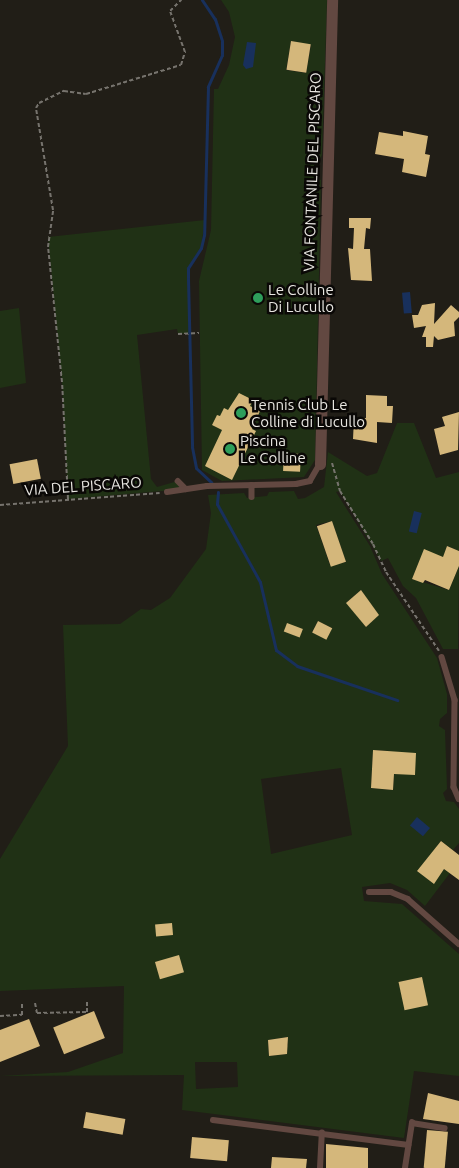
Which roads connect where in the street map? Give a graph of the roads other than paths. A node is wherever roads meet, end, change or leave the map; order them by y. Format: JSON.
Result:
{"nodes":[{"id":1,"x":332,"y":0,"type":"edge"},
{"id":2,"x":320,"y":459,"type":"joint"},
{"id":3,"x":178,"y":481,"type":"dead end"},
{"id":4,"x":252,"y":485,"type":"junction"},
{"id":5,"x":186,"y":489,"type":"junction"},
{"id":6,"x":167,"y":492,"type":"road end"},
{"id":7,"x":252,"y":497,"type":"dead end"},
{"id":8,"x":442,"y":657,"type":"road end"},
{"id":9,"x":459,"y":799,"type":"edge"},
{"id":10,"x":369,"y":892,"type":"dead end"},
{"id":11,"x":459,"y":944,"type":"edge"},
{"id":12,"x":213,"y":1120,"type":"dead end"},
{"id":13,"x":445,"y":1128,"type":"dead end"},
{"id":14,"x":322,"y":1132,"type":"junction"},
{"id":15,"x":408,"y":1145,"type":"junction"},
{"id":16,"x":320,"y":1168,"type":"edge"},
{"id":17,"x":405,"y":1168,"type":"edge"}],
"edges":[{"from":1,"to":2,"type":"street","name":"VIA FONTANILE DEL PISCARO"},
{"from":2,"to":4,"type":"lane"},
{"from":3,"to":5,"type":"lane"},
{"from":4,"to":5,"type":"lane"},
{"from":4,"to":7,"type":"lane"},
{"from":5,"to":6,"type":"lane"},
{"from":8,"to":9,"type":"lane"},
{"from":10,"to":11,"type":"lane"},
{"from":12,"to":14,"type":"lane"},
{"from":13,"to":15,"type":"lane"},
{"from":14,"to":15,"type":"lane"},
{"from":14,"to":16,"type":"lane"},
{"from":15,"to":17,"type":"lane"}]}
